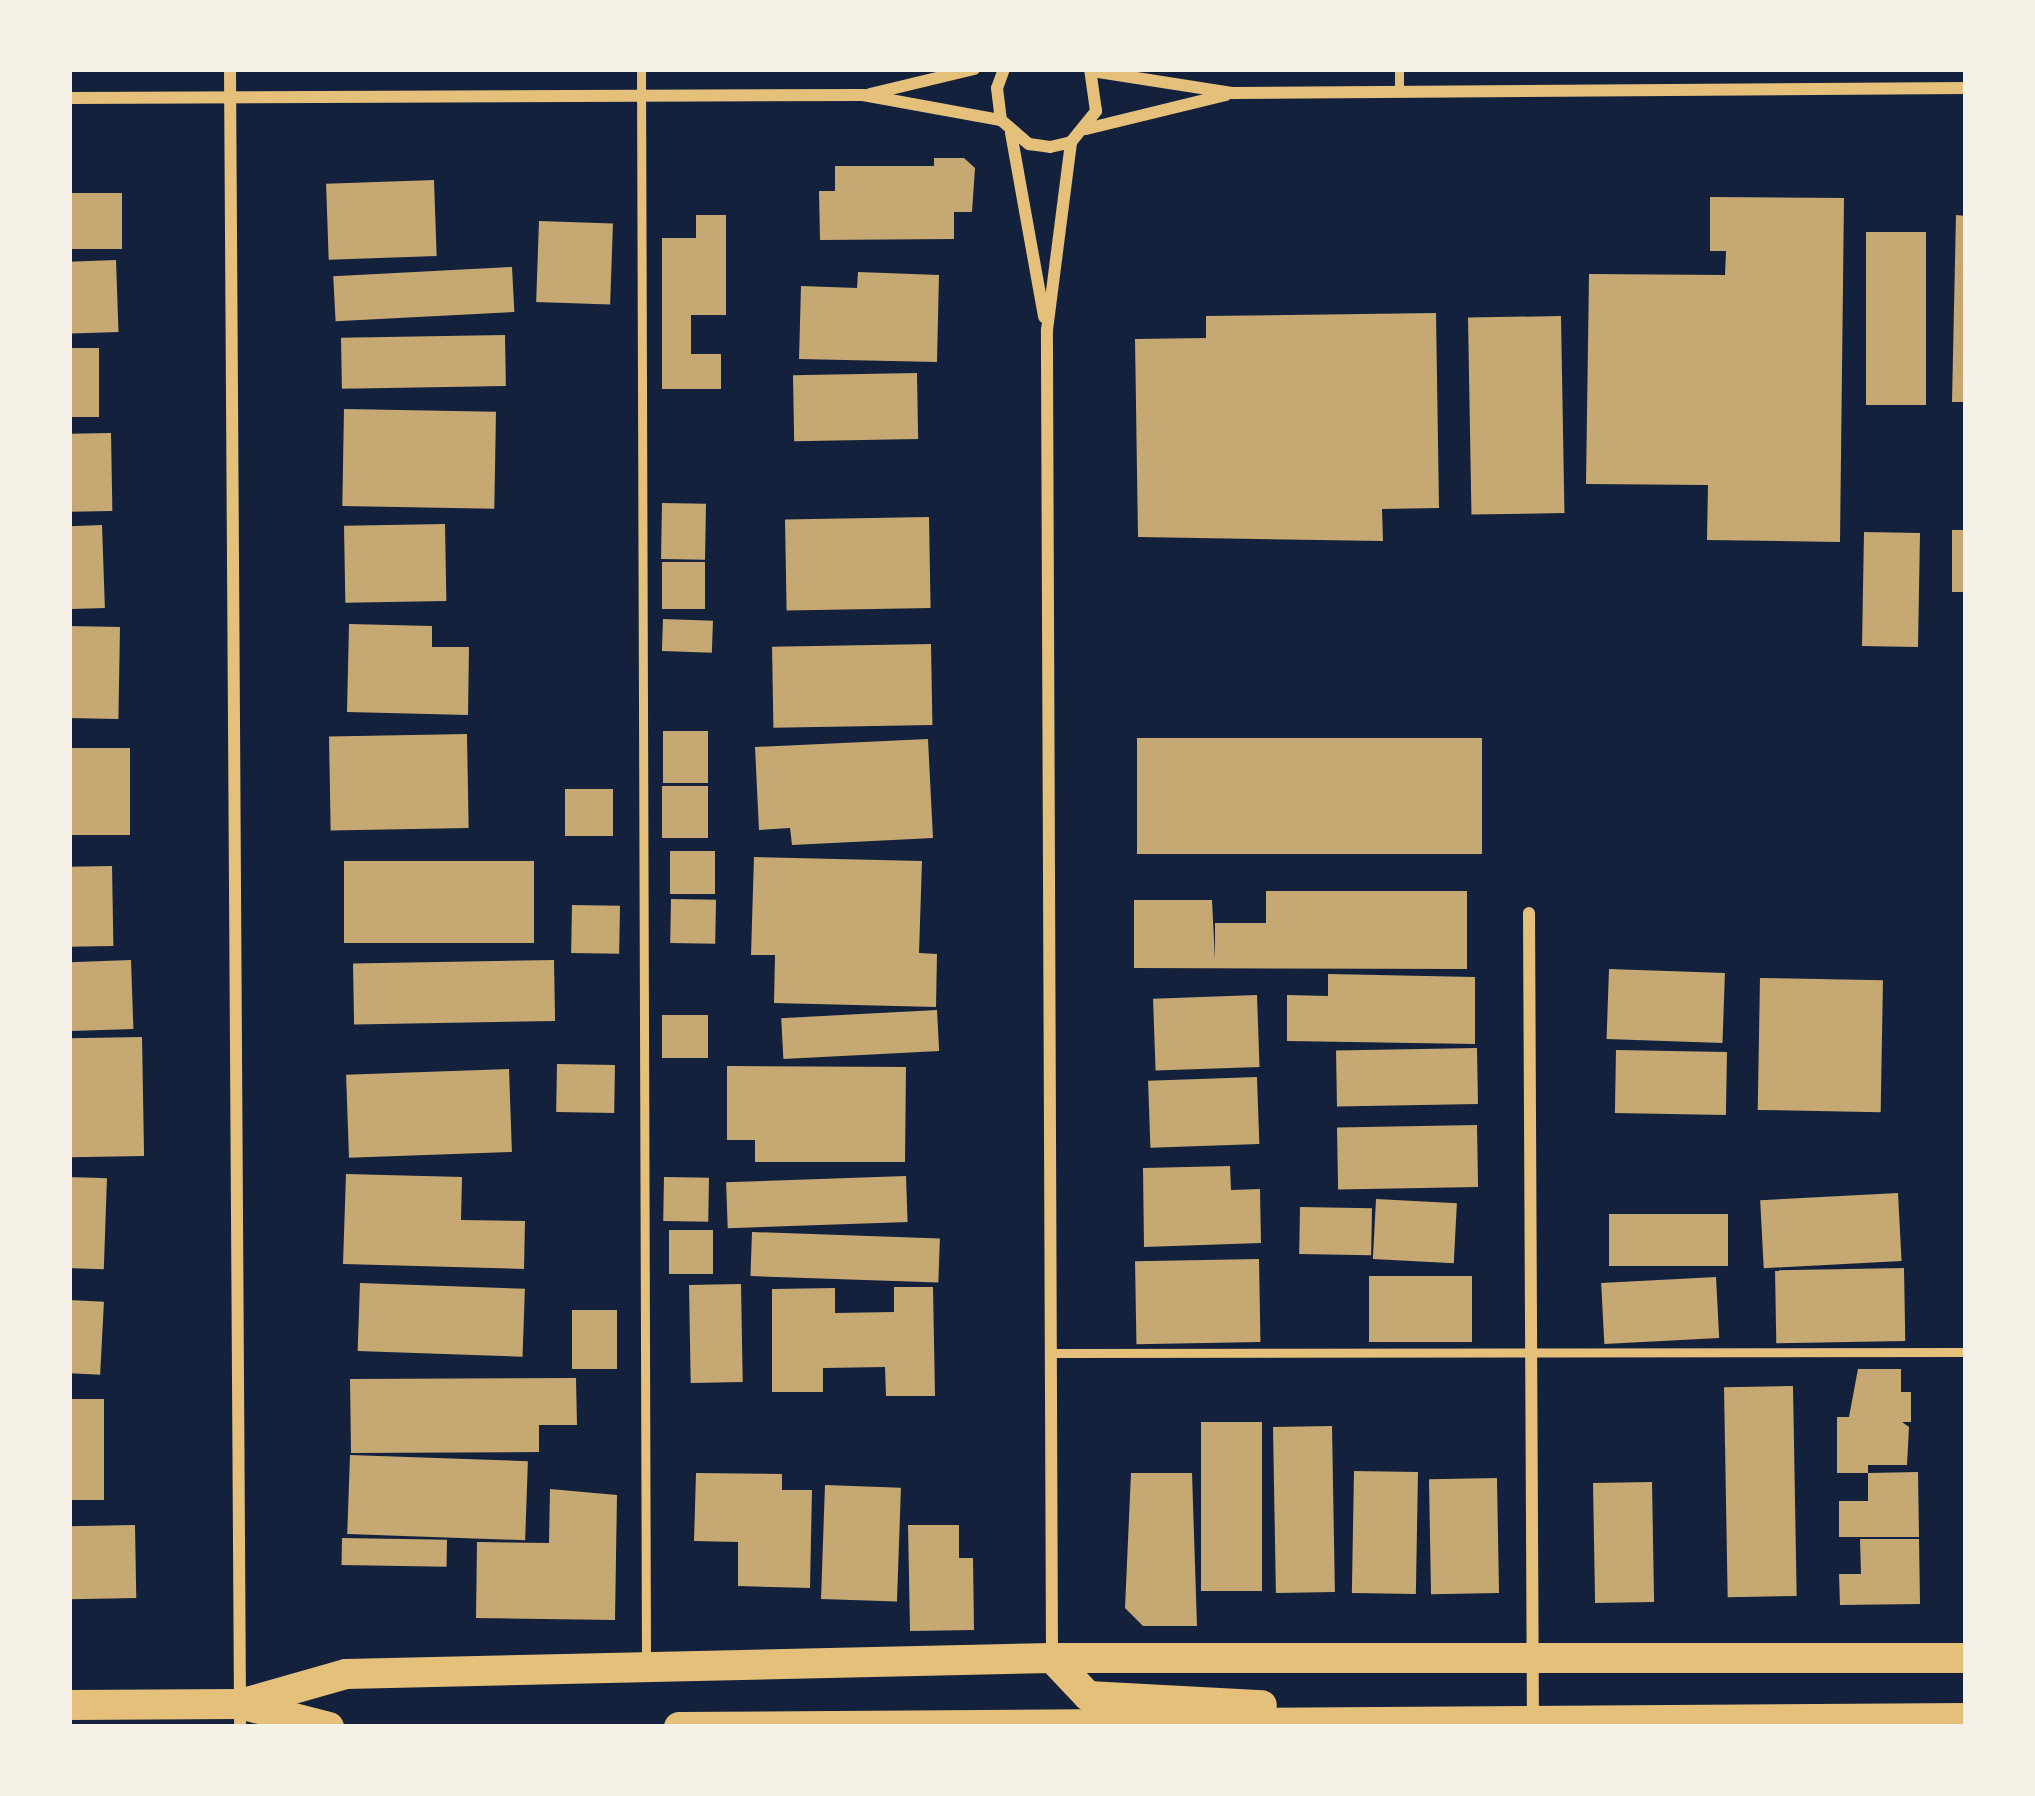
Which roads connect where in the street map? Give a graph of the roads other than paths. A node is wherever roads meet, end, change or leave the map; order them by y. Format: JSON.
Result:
{"nodes":[{"id":1,"x":230,"y":69,"type":"edge"},
{"id":2,"x":641,"y":69,"type":"edge"},
{"id":3,"x":974,"y":69,"type":"edge"},
{"id":4,"x":1004,"y":69,"type":"edge"},
{"id":5,"x":1399,"y":69,"type":"edge"},
{"id":6,"x":1091,"y":70,"type":"edge"},
{"id":7,"x":1966,"y":88,"type":"edge"},
{"id":8,"x":1399,"y":92,"type":"junction"},
{"id":9,"x":1233,"y":93,"type":"junction"},
{"id":10,"x":642,"y":94,"type":"junction"},
{"id":11,"x":863,"y":95,"type":"junction"},
{"id":12,"x":69,"y":98,"type":"edge"},
{"id":13,"x":230,"y":98,"type":"junction"},
{"id":14,"x":1001,"y":120,"type":"junction"},
{"id":15,"x":1086,"y":129,"type":"junction"},
{"id":16,"x":1011,"y":133,"type":"junction"},
{"id":17,"x":1071,"y":142,"type":"junction"},
{"id":18,"x":1047,"y":330,"type":"junction"},
{"id":19,"x":1529,"y":913,"type":"dead end"},
{"id":20,"x":1532,"y":1350,"type":"junction"},
{"id":21,"x":1966,"y":1352,"type":"edge"},
{"id":22,"x":1051,"y":1353,"type":"junction"},
{"id":23,"x":1052,"y":1658,"type":"junction"},
{"id":24,"x":1966,"y":1658,"type":"edge"},
{"id":25,"x":1532,"y":1661,"type":"junction"},
{"id":26,"x":646,"y":1667,"type":"junction"},
{"id":27,"x":69,"y":1705,"type":"edge"},
{"id":28,"x":240,"y":1715,"type":"edge"},
{"id":29,"x":1966,"y":1718,"type":"edge"},
{"id":30,"x":1533,"y":1719,"type":"junction"},
{"id":31,"x":1309,"y":1721,"type":"junction"},
{"id":32,"x":1055,"y":1724,"type":"edge"},
{"id":33,"x":329,"y":1727,"type":"edge"},
{"id":34,"x":679,"y":1727,"type":"edge"}],
"edges":[{"from":1,"to":13,"type":"street"},
{"from":2,"to":10,"type":"lane"},
{"from":3,"to":11,"type":"street"},
{"from":4,"to":14,"type":"street"},
{"from":5,"to":8,"type":"lane"},
{"from":6,"to":9,"type":"street"},
{"from":6,"to":15,"type":"street"},
{"from":7,"to":8,"type":"street"},
{"from":8,"to":9,"type":"street"},
{"from":9,"to":15,"type":"street"},
{"from":10,"to":11,"type":"street"},
{"from":10,"to":13,"type":"street"},
{"from":10,"to":26,"type":"lane"},
{"from":11,"to":14,"type":"street"},
{"from":12,"to":13,"type":"street"},
{"from":13,"to":28,"type":"street"},
{"from":14,"to":16,"type":"street"},
{"from":15,"to":17,"type":"street"},
{"from":16,"to":17,"type":"street"},
{"from":16,"to":18,"type":"street"},
{"from":17,"to":18,"type":"street"},
{"from":18,"to":22,"type":"street"},
{"from":19,"to":20,"type":"street"},
{"from":20,"to":21,"type":"lane"},
{"from":20,"to":22,"type":"lane"},
{"from":20,"to":25,"type":"street"},
{"from":22,"to":23,"type":"street"},
{"from":23,"to":25,"type":"main road"},
{"from":23,"to":26,"type":"main road"},
{"from":23,"to":31,"type":"main road"},
{"from":24,"to":25,"type":"main road"},
{"from":25,"to":30,"type":"street"},
{"from":26,"to":28,"type":"main road"},
{"from":27,"to":28,"type":"main road"},
{"from":28,"to":33,"type":"main road"},
{"from":29,"to":30,"type":"main road"},
{"from":30,"to":31,"type":"main road"},
{"from":31,"to":32,"type":"main road"},
{"from":32,"to":34,"type":"main road"}]}
